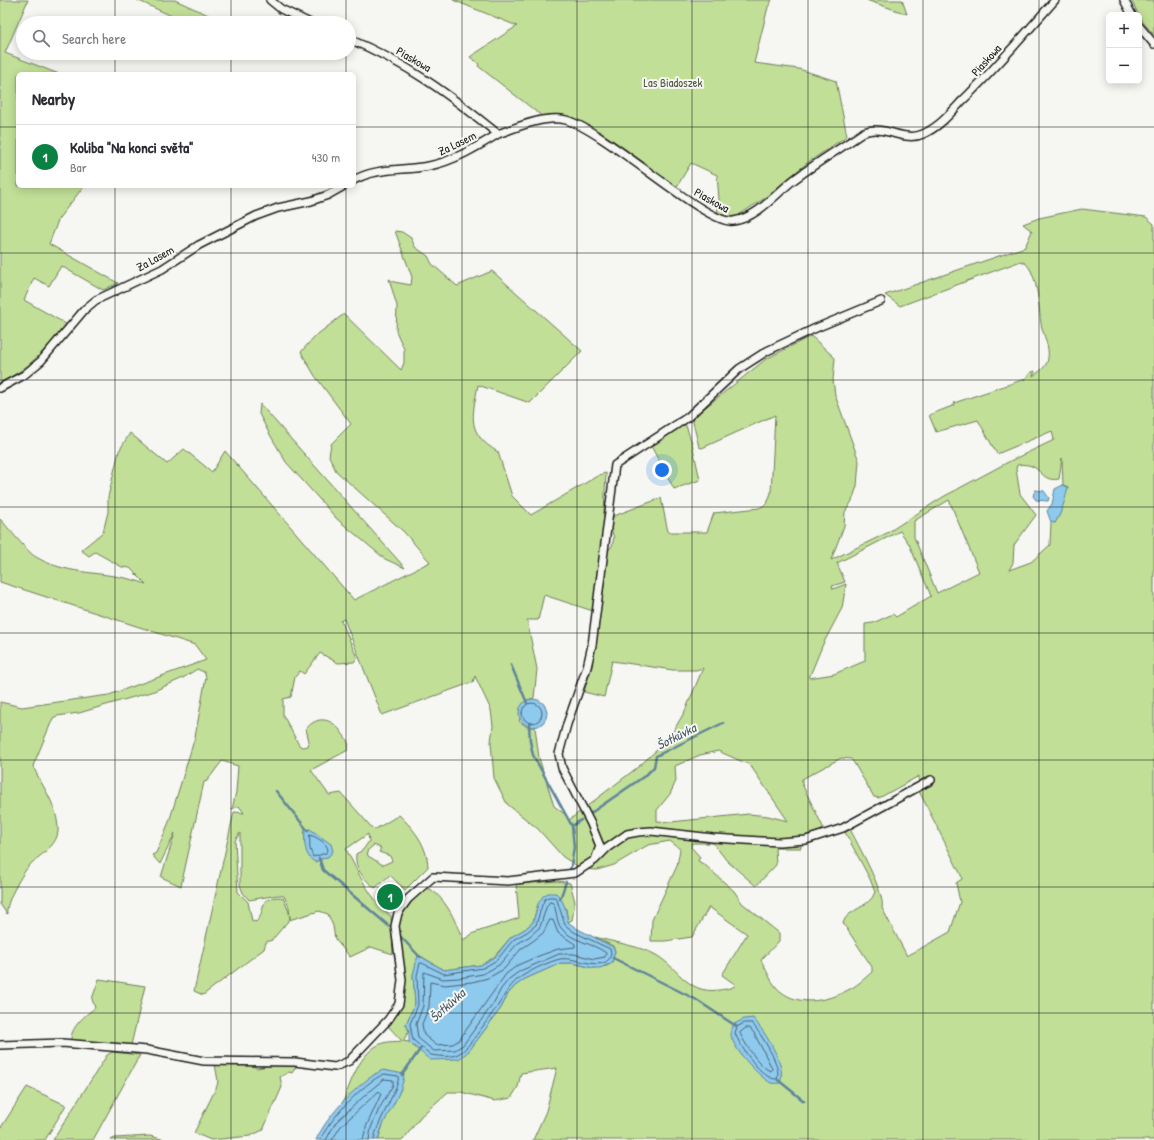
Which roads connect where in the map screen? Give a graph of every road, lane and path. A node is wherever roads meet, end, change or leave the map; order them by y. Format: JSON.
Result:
{"nodes":[{"id":1,"x":270,"y":0,"type":"edge"},
{"id":2,"x":1055,"y":0,"type":"edge"},
{"id":3,"x":1124,"y":0,"type":"edge"},
{"id":4,"x":1130,"y":12,"type":"edge"},
{"id":5,"x":294,"y":16,"type":"edge"},
{"id":6,"x":1142,"y":30,"type":"edge"},
{"id":7,"x":356,"y":42,"type":"edge"},
{"id":8,"x":1154,"y":44,"type":"edge"},
{"id":9,"x":498,"y":134,"type":"junction"},
{"id":10,"x":356,"y":179,"type":"edge"},
{"id":11,"x":340,"y":188,"type":"edge"},
{"id":12,"x":881,"y":301,"type":"dead end"},
{"id":13,"x":0,"y":388,"type":"edge"},
{"id":14,"x":931,"y":780,"type":"dead end"},
{"id":15,"x":596,"y":860,"type":"junction"},
{"id":16,"x":0,"y":1045,"type":"edge"}],
"edges":[{"from":1,"to":5,"type":"street"},
{"from":2,"to":9,"type":"street","name":"Piaskowa"},
{"from":3,"to":4,"type":"street"},
{"from":6,"to":8,"type":"street"},
{"from":7,"to":9,"type":"street","name":"Piaskowa"},
{"from":9,"to":10,"type":"street","name":"Za Lasem"},
{"from":11,"to":13,"type":"street","name":"Za Lasem"},
{"from":12,"to":15,"type":"street"},
{"from":14,"to":15,"type":"street"},
{"from":15,"to":16,"type":"street"}]}
